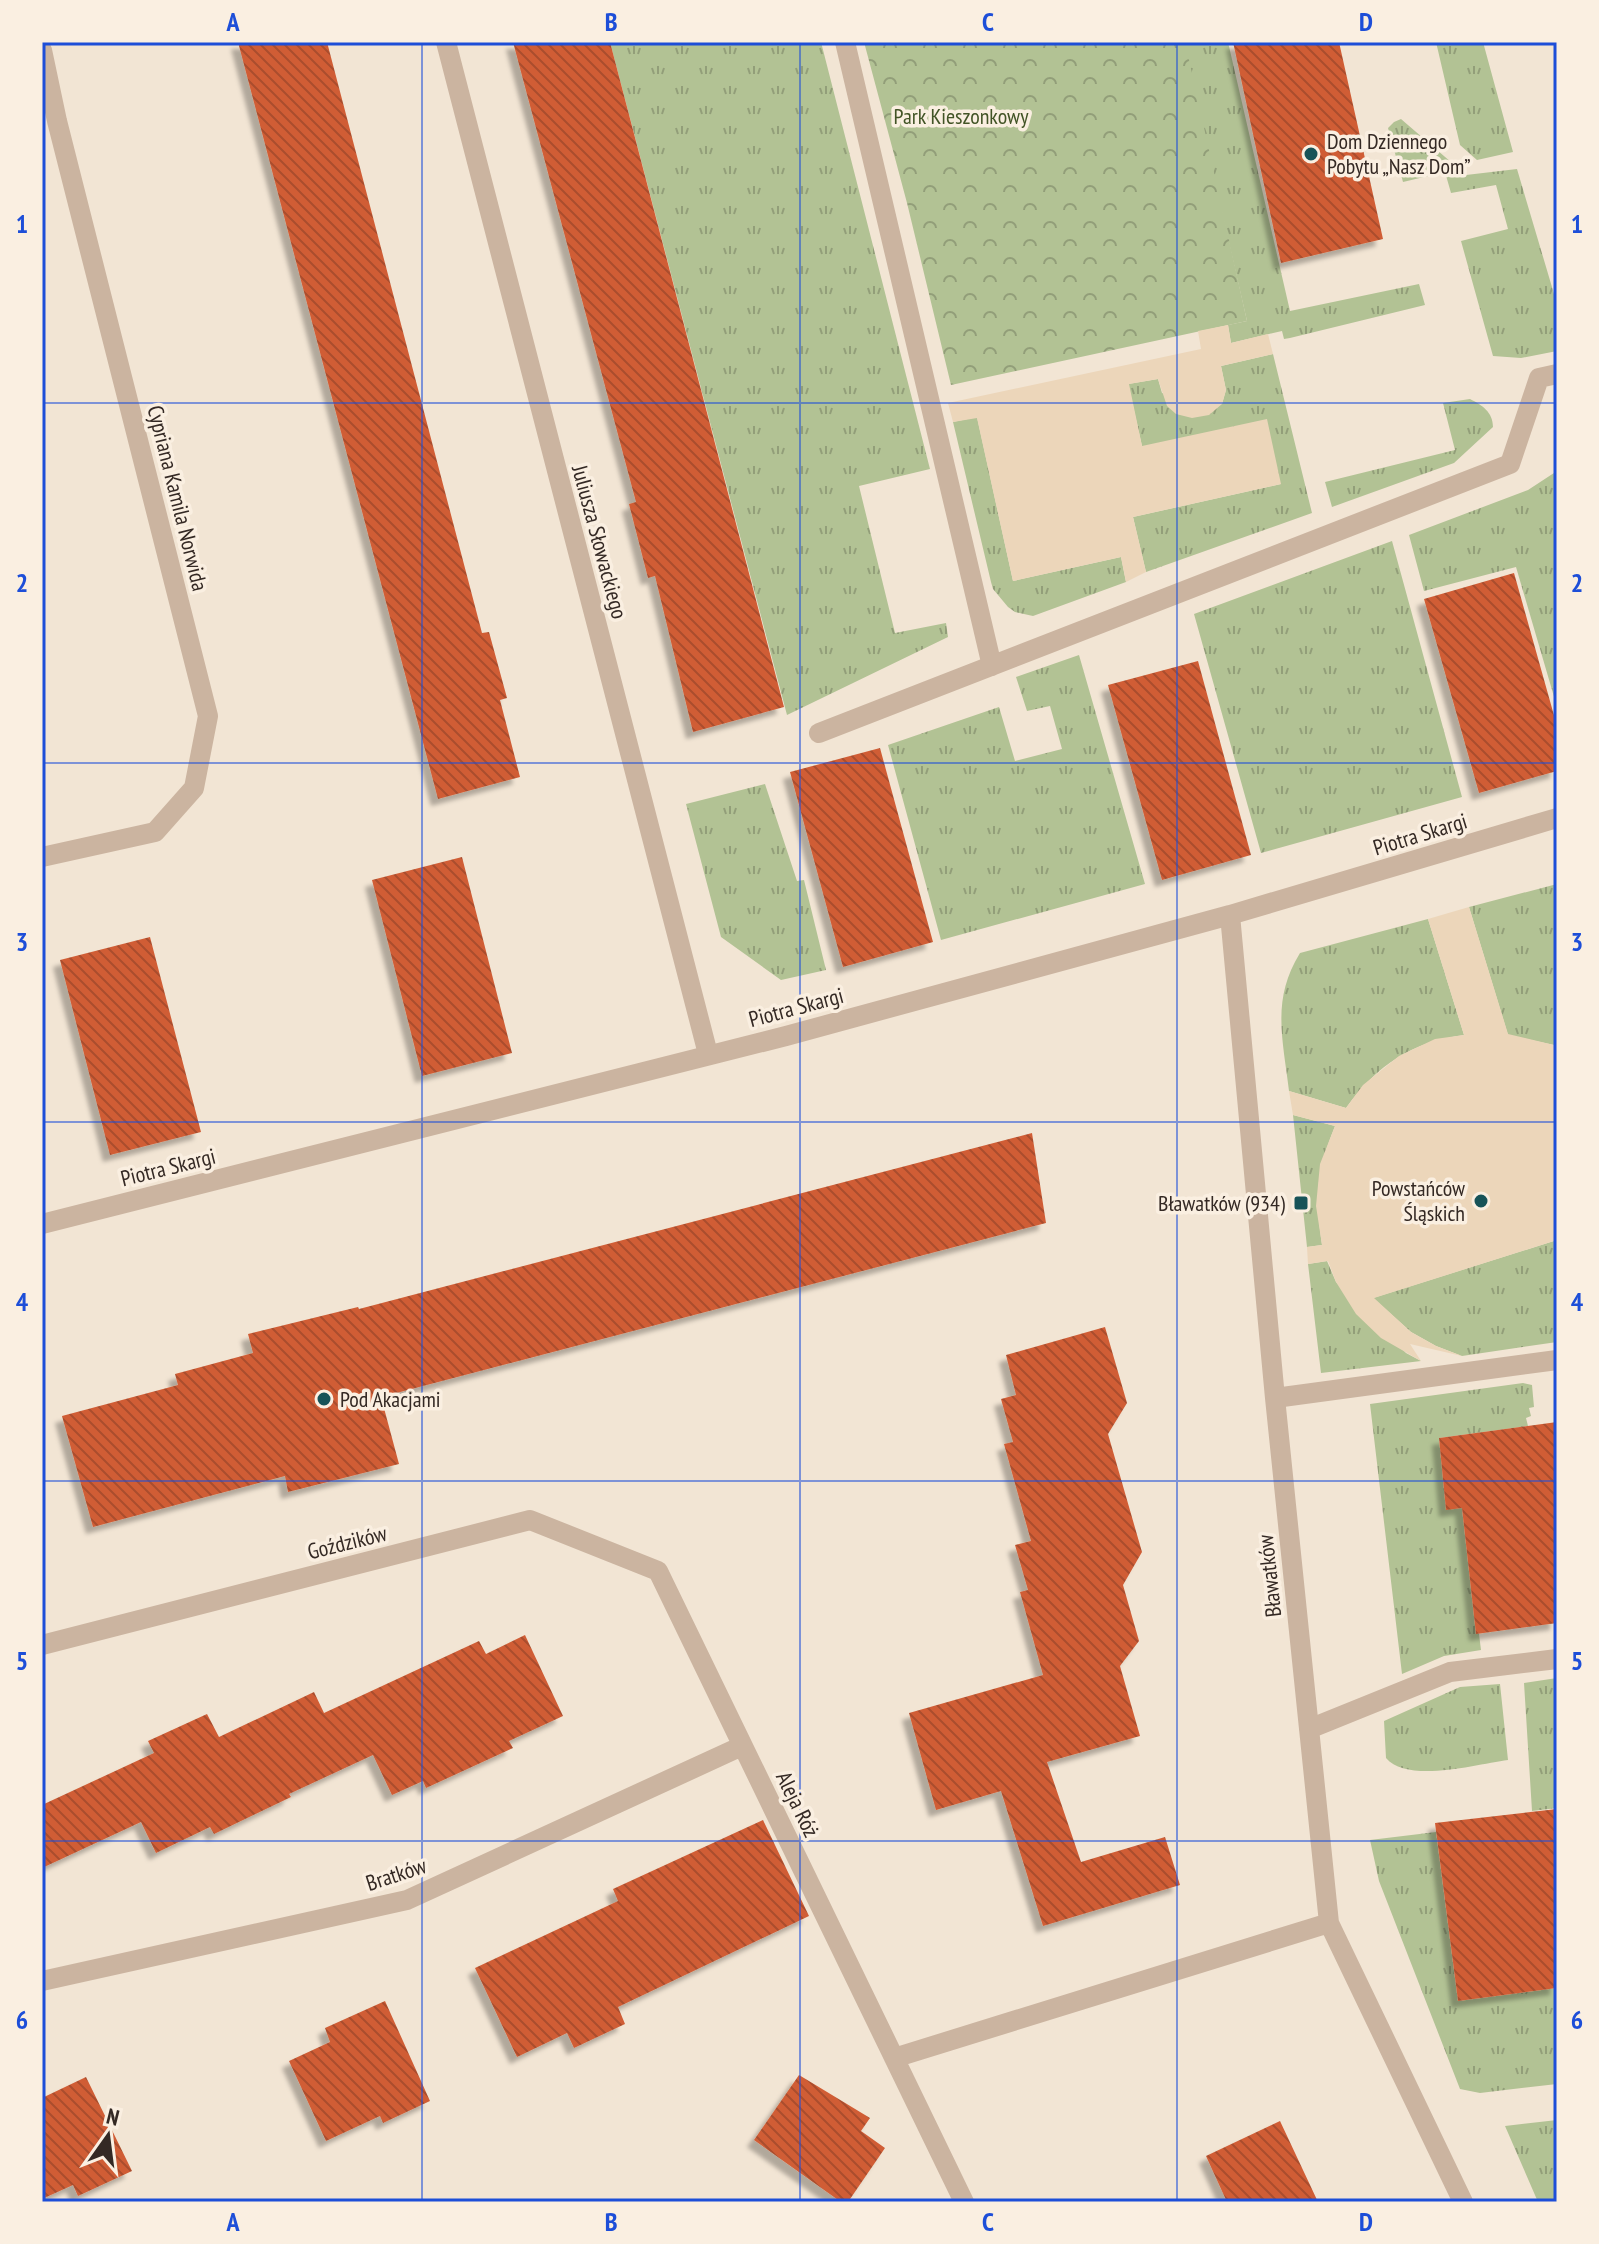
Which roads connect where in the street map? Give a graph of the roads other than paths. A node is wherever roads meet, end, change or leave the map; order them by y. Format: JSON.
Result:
{"nodes":[{"id":1,"x":446,"y":42,"type":"edge"},
{"id":2,"x":845,"y":42,"type":"edge"},
{"id":3,"x":42,"y":50,"type":"edge"},
{"id":4,"x":50,"y":123,"type":"edge"},
{"id":5,"x":1557,"y":374,"type":"edge"},
{"id":6,"x":992,"y":666,"type":"junction"},
{"id":7,"x":819,"y":733,"type":"dead end"},
{"id":8,"x":1557,"y":818,"type":"edge"},
{"id":9,"x":42,"y":857,"type":"edge"},
{"id":10,"x":1230,"y":915,"type":"junction"},
{"id":11,"x":708,"y":1054,"type":"junction"},
{"id":12,"x":42,"y":1224,"type":"edge"},
{"id":13,"x":1557,"y":1360,"type":"edge"},
{"id":14,"x":1275,"y":1398,"type":"junction"},
{"id":15,"x":658,"y":1571,"type":"joint"},
{"id":16,"x":42,"y":1645,"type":"edge"},
{"id":17,"x":1557,"y":1659,"type":"edge"},
{"id":18,"x":1309,"y":1729,"type":"junction"},
{"id":19,"x":742,"y":1746,"type":"junction"},
{"id":20,"x":1329,"y":1923,"type":"junction"},
{"id":21,"x":42,"y":1981,"type":"edge"},
{"id":22,"x":894,"y":2058,"type":"junction"},
{"id":23,"x":964,"y":2202,"type":"edge"},
{"id":24,"x":1463,"y":2202,"type":"edge"}],
"edges":[{"from":1,"to":11,"type":"street","name":"Juliusza Słowackiego"},
{"from":2,"to":6,"type":"street"},
{"from":3,"to":4,"type":"street","name":"Cypriana Kamila Norwida"},
{"from":4,"to":9,"type":"street","name":"Cypriana Kamila Norwida"},
{"from":5,"to":6,"type":"street"},
{"from":6,"to":7,"type":"street"},
{"from":8,"to":10,"type":"street","name":"Piotra Skargi"},
{"from":10,"to":11,"type":"street","name":"Piotra Skargi"},
{"from":10,"to":14,"type":"street","name":"Bławatków"},
{"from":11,"to":12,"type":"street","name":"Piotra Skargi"},
{"from":13,"to":14,"type":"street"},
{"from":14,"to":18,"type":"street","name":"Bławatków"},
{"from":15,"to":16,"type":"street","name":"Goździków"},
{"from":15,"to":19,"type":"street","name":"Aleja Róż"},
{"from":17,"to":18,"type":"street"},
{"from":18,"to":20,"type":"street","name":"Bławatków"},
{"from":19,"to":21,"type":"street","name":"Bratków"},
{"from":19,"to":22,"type":"street","name":"Aleja Róż"},
{"from":20,"to":22,"type":"street"},
{"from":20,"to":24,"type":"street","name":"Bławatków"},
{"from":22,"to":23,"type":"street","name":"Aleja Róż"}]}
